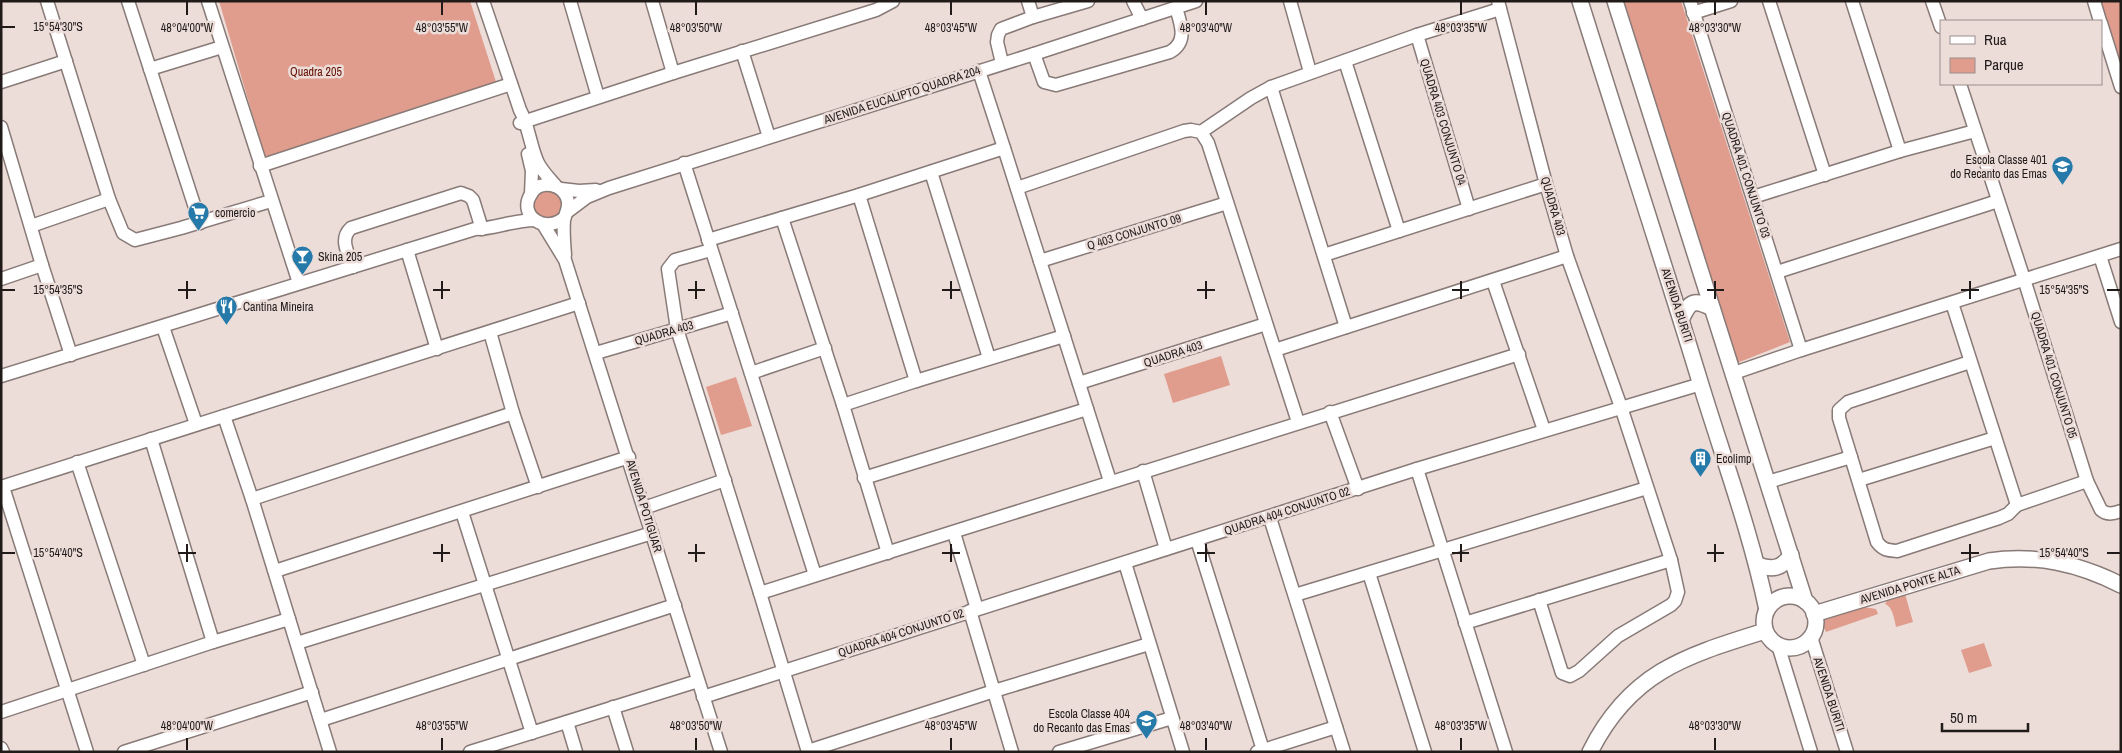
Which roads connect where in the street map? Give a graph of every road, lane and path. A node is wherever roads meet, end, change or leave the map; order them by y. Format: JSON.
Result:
{"nodes":[{"id":1,"x":48,"y":1,"type":"edge"},
{"id":2,"x":128,"y":1,"type":"edge"},
{"id":3,"x":208,"y":1,"type":"edge"},
{"id":4,"x":483,"y":1,"type":"edge"},
{"id":5,"x":570,"y":1,"type":"edge"},
{"id":6,"x":652,"y":1,"type":"edge"},
{"id":7,"x":893,"y":1,"type":"edge"},
{"id":8,"x":1028,"y":1,"type":"edge"},
{"id":9,"x":1088,"y":1,"type":"edge"},
{"id":10,"x":1133,"y":1,"type":"edge"},
{"id":11,"x":1196,"y":1,"type":"edge"},
{"id":12,"x":1290,"y":1,"type":"edge"},
{"id":13,"x":1580,"y":1,"type":"edge"},
{"id":14,"x":1615,"y":1,"type":"edge"},
{"id":15,"x":1731,"y":1,"type":"edge"},
{"id":16,"x":1769,"y":1,"type":"edge"},
{"id":17,"x":1852,"y":1,"type":"edge"},
{"id":18,"x":1932,"y":1,"type":"edge"},
{"id":19,"x":2094,"y":1,"type":"edge"},
{"id":20,"x":1499,"y":5,"type":"edge"},
{"id":21,"x":1692,"y":7,"type":"edge"},
{"id":22,"x":1176,"y":8,"type":"junction"},
{"id":23,"x":1033,"y":17,"type":"junction"},
{"id":24,"x":1142,"y":19,"type":"junction"},
{"id":25,"x":2099,"y":20,"type":"edge"},
{"id":26,"x":1940,"y":24,"type":"edge"},
{"id":27,"x":2102,"y":28,"type":"edge"},
{"id":28,"x":1417,"y":35,"type":"junction"},
{"id":29,"x":222,"y":47,"type":"junction"},
{"id":30,"x":742,"y":51,"type":"junction"},
{"id":31,"x":1034,"y":54,"type":"junction"},
{"id":32,"x":66,"y":61,"type":"junction"},
{"id":33,"x":1346,"y":61,"type":"junction"},
{"id":34,"x":1002,"y":63,"type":"junction"},
{"id":35,"x":150,"y":69,"type":"junction"},
{"id":36,"x":979,"y":71,"type":"junction"},
{"id":37,"x":673,"y":72,"type":"junction"},
{"id":38,"x":1310,"y":72,"type":"junction"},
{"id":39,"x":1,"y":82,"type":"edge"},
{"id":40,"x":511,"y":84,"type":"junction"},
{"id":41,"x":1960,"y":85,"type":"edge"},
{"id":42,"x":1271,"y":87,"type":"junction"},
{"id":43,"x":2121,"y":87,"type":"edge"},
{"id":44,"x":598,"y":97,"type":"junction"},
{"id":45,"x":522,"y":118,"type":"junction"},
{"id":46,"x":1,"y":127,"type":"edge"},
{"id":47,"x":1975,"y":131,"type":"junction"},
{"id":48,"x":1201,"y":132,"type":"junction"},
{"id":49,"x":769,"y":137,"type":"junction"},
{"id":50,"x":1004,"y":148,"type":"junction"},
{"id":51,"x":1900,"y":151,"type":"junction"},
{"id":52,"x":684,"y":163,"type":"junction"},
{"id":53,"x":260,"y":166,"type":"junction"},
{"id":54,"x":931,"y":172,"type":"junction"},
{"id":55,"x":1825,"y":175,"type":"junction"},
{"id":56,"x":1546,"y":184,"type":"junction"},
{"id":57,"x":558,"y":187,"type":"junction"},
{"id":58,"x":609,"y":188,"type":"junction"},
{"id":59,"x":1017,"y":188,"type":"junction"},
{"id":60,"x":858,"y":195,"type":"junction"},
{"id":61,"x":530,"y":197,"type":"junction"},
{"id":62,"x":1753,"y":197,"type":"junction"},
{"id":63,"x":109,"y":199,"type":"junction"},
{"id":64,"x":271,"y":201,"type":"junction"},
{"id":65,"x":1998,"y":201,"type":"junction"},
{"id":66,"x":1227,"y":203,"type":"junction"},
{"id":67,"x":1469,"y":209,"type":"junction"},
{"id":68,"x":566,"y":214,"type":"junction"},
{"id":69,"x":782,"y":218,"type":"junction"},
{"id":70,"x":539,"y":222,"type":"junction"},
{"id":71,"x":200,"y":223,"type":"junction"},
{"id":72,"x":30,"y":226,"type":"junction"},
{"id":73,"x":479,"y":228,"type":"junction"},
{"id":74,"x":1399,"y":231,"type":"junction"},
{"id":75,"x":710,"y":245,"type":"junction"},
{"id":76,"x":2121,"y":249,"type":"edge"},
{"id":77,"x":407,"y":250,"type":"junction"},
{"id":78,"x":1324,"y":255,"type":"junction"},
{"id":79,"x":1567,"y":256,"type":"junction"},
{"id":80,"x":2100,"y":256,"type":"junction"},
{"id":81,"x":565,"y":260,"type":"junction"},
{"id":82,"x":1040,"y":261,"type":"junction"},
{"id":83,"x":42,"y":265,"type":"junction"},
{"id":84,"x":353,"y":267,"type":"junction"},
{"id":85,"x":1777,"y":272,"type":"junction"},
{"id":86,"x":1,"y":279,"type":"edge"},
{"id":87,"x":2024,"y":279,"type":"junction"},
{"id":88,"x":1493,"y":281,"type":"junction"},
{"id":89,"x":299,"y":284,"type":"junction"},
{"id":90,"x":579,"y":303,"type":"junction"},
{"id":91,"x":1952,"y":303,"type":"junction"},
{"id":92,"x":1712,"y":308,"type":"junction"},
{"id":93,"x":732,"y":313,"type":"junction"},
{"id":94,"x":1682,"y":318,"type":"junction"},
{"id":95,"x":2121,"y":322,"type":"edge"},
{"id":96,"x":1266,"y":324,"type":"junction"},
{"id":97,"x":163,"y":327,"type":"junction"},
{"id":98,"x":1346,"y":327,"type":"junction"},
{"id":99,"x":677,"y":329,"type":"junction"},
{"id":100,"x":490,"y":332,"type":"junction"},
{"id":101,"x":1064,"y":336,"type":"junction"},
{"id":102,"x":825,"y":348,"type":"junction"},
{"id":103,"x":437,"y":349,"type":"junction"},
{"id":104,"x":1275,"y":350,"type":"junction"},
{"id":105,"x":1801,"y":350,"type":"junction"},
{"id":106,"x":596,"y":353,"type":"junction"},
{"id":107,"x":1519,"y":354,"type":"junction"},
{"id":108,"x":71,"y":355,"type":"junction"},
{"id":109,"x":989,"y":358,"type":"junction"},
{"id":110,"x":1970,"y":362,"type":"junction"},
{"id":111,"x":751,"y":372,"type":"junction"},
{"id":112,"x":1734,"y":373,"type":"junction"},
{"id":113,"x":1,"y":376,"type":"edge"},
{"id":114,"x":916,"y":380,"type":"junction"},
{"id":115,"x":1079,"y":383,"type":"junction"},
{"id":116,"x":1701,"y":384,"type":"junction"},
{"id":117,"x":843,"y":405,"type":"junction"},
{"id":118,"x":1621,"y":407,"type":"junction"},
{"id":119,"x":1086,"y":409,"type":"junction"},
{"id":120,"x":1330,"y":412,"type":"junction"},
{"id":121,"x":513,"y":413,"type":"junction"},
{"id":122,"x":224,"y":416,"type":"junction"},
{"id":123,"x":1298,"y":422,"type":"junction"},
{"id":124,"x":196,"y":424,"type":"junction"},
{"id":125,"x":1544,"y":430,"type":"junction"},
{"id":126,"x":1995,"y":438,"type":"junction"},
{"id":127,"x":151,"y":439,"type":"junction"},
{"id":128,"x":629,"y":457,"type":"junction"},
{"id":129,"x":1850,"y":457,"type":"junction"},
{"id":130,"x":77,"y":462,"type":"junction"},
{"id":131,"x":1417,"y":469,"type":"junction"},
{"id":132,"x":1143,"y":471,"type":"junction"},
{"id":133,"x":864,"y":478,"type":"junction"},
{"id":134,"x":725,"y":480,"type":"junction"},
{"id":135,"x":1859,"y":480,"type":"junction"},
{"id":136,"x":1110,"y":481,"type":"junction"},
{"id":137,"x":2087,"y":481,"type":"junction"},
{"id":138,"x":1768,"y":482,"type":"junction"},
{"id":139,"x":2,"y":487,"type":"edge"},
{"id":140,"x":538,"y":487,"type":"junction"},
{"id":141,"x":1647,"y":488,"type":"junction"},
{"id":142,"x":1358,"y":489,"type":"junction"},
{"id":143,"x":252,"y":499,"type":"junction"},
{"id":144,"x":2017,"y":505,"type":"junction"},
{"id":145,"x":644,"y":508,"type":"junction"},
{"id":146,"x":462,"y":512,"type":"junction"},
{"id":147,"x":2117,"y":513,"type":"edge"},
{"id":148,"x":1270,"y":518,"type":"junction"},
{"id":149,"x":652,"y":533,"type":"junction"},
{"id":150,"x":954,"y":533,"type":"junction"},
{"id":151,"x":1198,"y":540,"type":"junction"},
{"id":152,"x":1166,"y":549,"type":"junction"},
{"id":153,"x":1442,"y":551,"type":"junction"},
{"id":154,"x":888,"y":553,"type":"junction"},
{"id":155,"x":1791,"y":556,"type":"junction"},
{"id":156,"x":1671,"y":560,"type":"junction"},
{"id":157,"x":1125,"y":563,"type":"junction"},
{"id":158,"x":1758,"y":565,"type":"junction"},
{"id":159,"x":275,"y":571,"type":"junction"},
{"id":160,"x":1369,"y":573,"type":"junction"},
{"id":161,"x":815,"y":575,"type":"junction"},
{"id":162,"x":485,"y":585,"type":"junction"},
{"id":163,"x":2121,"y":585,"type":"edge"},
{"id":164,"x":760,"y":593,"type":"junction"},
{"id":165,"x":1295,"y":595,"type":"junction"},
{"id":166,"x":1539,"y":600,"type":"junction"},
{"id":167,"x":1805,"y":602,"type":"junction"},
{"id":168,"x":675,"y":605,"type":"junction"},
{"id":169,"x":973,"y":610,"type":"junction"},
{"id":170,"x":1767,"y":610,"type":"junction"},
{"id":171,"x":1814,"y":614,"type":"junction"},
{"id":172,"x":289,"y":619,"type":"junction"},
{"id":173,"x":1465,"y":623,"type":"junction"},
{"id":174,"x":1765,"y":631,"type":"junction"},
{"id":175,"x":1810,"y":637,"type":"junction"},
{"id":176,"x":213,"y":642,"type":"junction"},
{"id":177,"x":297,"y":643,"type":"junction"},
{"id":178,"x":1149,"y":644,"type":"junction"},
{"id":179,"x":1778,"y":645,"type":"junction"},
{"id":180,"x":508,"y":658,"type":"junction"},
{"id":181,"x":144,"y":665,"type":"junction"},
{"id":182,"x":784,"y":670,"type":"junction"},
{"id":183,"x":698,"y":680,"type":"junction"},
{"id":184,"x":68,"y":690,"type":"junction"},
{"id":185,"x":994,"y":691,"type":"junction"},
{"id":186,"x":312,"y":692,"type":"junction"},
{"id":187,"x":703,"y":697,"type":"junction"},
{"id":188,"x":613,"y":707,"type":"junction"},
{"id":189,"x":1,"y":712,"type":"edge"},
{"id":190,"x":1172,"y":718,"type":"junction"},
{"id":191,"x":321,"y":720,"type":"junction"},
{"id":192,"x":567,"y":722,"type":"junction"},
{"id":193,"x":1336,"y":727,"type":"junction"},
{"id":194,"x":532,"y":733,"type":"junction"},
{"id":195,"x":490,"y":749,"type":"edge"},
{"id":196,"x":1260,"y":751,"type":"edge"},
{"id":197,"x":87,"y":752,"type":"edge"},
{"id":198,"x":124,"y":752,"type":"edge"},
{"id":199,"x":330,"y":752,"type":"edge"},
{"id":200,"x":470,"y":752,"type":"edge"},
{"id":201,"x":576,"y":752,"type":"edge"},
{"id":202,"x":627,"y":752,"type":"edge"},
{"id":203,"x":721,"y":752,"type":"edge"},
{"id":204,"x":808,"y":752,"type":"edge"},
{"id":205,"x":1012,"y":752,"type":"edge"},
{"id":206,"x":1059,"y":752,"type":"edge"},
{"id":207,"x":1183,"y":752,"type":"edge"},
{"id":208,"x":1344,"y":752,"type":"edge"},
{"id":209,"x":1425,"y":752,"type":"edge"},
{"id":210,"x":1506,"y":752,"type":"edge"},
{"id":211,"x":1590,"y":752,"type":"edge"},
{"id":212,"x":1811,"y":752,"type":"edge"},
{"id":213,"x":1847,"y":752,"type":"edge"}],
"edges":[{"from":1,"to":32,"type":"street"},
{"from":2,"to":35,"type":"street"},
{"from":3,"to":29,"type":"street"},
{"from":4,"to":40,"type":"street","name":"AVENIDA POTIGUAR"},
{"from":5,"to":44,"type":"street"},
{"from":6,"to":37,"type":"street"},
{"from":7,"to":30,"type":"street"},
{"from":8,"to":23,"type":"street"},
{"from":9,"to":23,"type":"street"},
{"from":10,"to":24,"type":"street"},
{"from":11,"to":22,"type":"street","name":"AVENIDA EUCALIPTO QUADRA 204"},
{"from":12,"to":38,"type":"street"},
{"from":13,"to":94,"type":"main road","name":"AVENIDA BURITI"},
{"from":14,"to":92,"type":"main road"},
{"from":15,"to":21,"type":"street"},
{"from":16,"to":55,"type":"street"},
{"from":17,"to":51,"type":"street"},
{"from":18,"to":26,"type":"street"},
{"from":19,"to":25,"type":"street"},
{"from":20,"to":28,"type":"street"},
{"from":20,"to":56,"type":"street","name":"QUADRA 403"},
{"from":21,"to":62,"type":"street","name":"QUADRA 401 CONJUNTO 03"},
{"from":22,"to":24,"type":"street","name":"AVENIDA EUCALIPTO QUADRA 204"},
{"from":22,"to":31,"type":"street"},
{"from":23,"to":34,"type":"street"},
{"from":24,"to":31,"type":"street","name":"AVENIDA EUCALIPTO QUADRA 204"},
{"from":27,"to":43,"type":"street"},
{"from":28,"to":33,"type":"street"},
{"from":28,"to":67,"type":"street","name":"QUADRA 403 CONJUNTO 04"},
{"from":29,"to":35,"type":"street"},
{"from":29,"to":53,"type":"street"},
{"from":30,"to":37,"type":"street"},
{"from":30,"to":49,"type":"street"},
{"from":31,"to":34,"type":"street","name":"AVENIDA EUCALIPTO QUADRA 204"},
{"from":32,"to":39,"type":"street"},
{"from":32,"to":63,"type":"street"},
{"from":33,"to":38,"type":"street"},
{"from":33,"to":74,"type":"street"},
{"from":34,"to":36,"type":"street","name":"AVENIDA EUCALIPTO QUADRA 204"},
{"from":35,"to":71,"type":"street"},
{"from":36,"to":49,"type":"street","name":"AVENIDA EUCALIPTO QUADRA 204"},
{"from":36,"to":50,"type":"street"},
{"from":37,"to":44,"type":"street"},
{"from":38,"to":42,"type":"street"},
{"from":40,"to":45,"type":"street","name":"AVENIDA POTIGUAR"},
{"from":40,"to":53,"type":"street"},
{"from":41,"to":47,"type":"street","name":"QUADRA 401 CONJUNTO 05"},
{"from":42,"to":48,"type":"street"},
{"from":42,"to":78,"type":"street"},
{"from":44,"to":45,"type":"street"},
{"from":45,"to":57,"type":"street","name":"AVENIDA POTIGUAR"},
{"from":45,"to":61,"type":"street","name":"AVENIDA POTIGUAR"},
{"from":46,"to":72,"type":"street"},
{"from":47,"to":51,"type":"street"},
{"from":47,"to":65,"type":"street","name":"QUADRA 401 CONJUNTO 05"},
{"from":48,"to":59,"type":"street"},
{"from":48,"to":66,"type":"street"},
{"from":49,"to":52,"type":"street","name":"AVENIDA EUCALIPTO QUADRA 204"},
{"from":50,"to":54,"type":"street"},
{"from":50,"to":59,"type":"street"},
{"from":51,"to":55,"type":"street"},
{"from":52,"to":58,"type":"street","name":"AVENIDA EUCALIPTO QUADRA 204"},
{"from":52,"to":75,"type":"street"},
{"from":53,"to":64,"type":"street"},
{"from":54,"to":60,"type":"street"},
{"from":54,"to":109,"type":"street"},
{"from":55,"to":62,"type":"street"},
{"from":56,"to":67,"type":"street"},
{"from":56,"to":79,"type":"street","name":"QUADRA 403"},
{"from":57,"to":58,"type":"street"},
{"from":57,"to":61,"type":"street"},
{"from":57,"to":68,"type":"street","name":"AVENIDA POTIGUAR"},
{"from":58,"to":68,"type":"street"},
{"from":59,"to":82,"type":"street"},
{"from":60,"to":69,"type":"street"},
{"from":60,"to":114,"type":"street"},
{"from":61,"to":70,"type":"street","name":"AVENIDA POTIGUAR"},
{"from":61,"to":73,"type":"street"},
{"from":62,"to":85,"type":"street","name":"QUADRA 401 CONJUNTO 03"},
{"from":63,"to":71,"type":"street"},
{"from":63,"to":72,"type":"street"},
{"from":64,"to":71,"type":"street"},
{"from":64,"to":89,"type":"street"},
{"from":65,"to":85,"type":"street"},
{"from":65,"to":87,"type":"street","name":"QUADRA 401 CONJUNTO 05"},
{"from":66,"to":82,"type":"street","name":"Q 403 CONJUNTO 09"},
{"from":66,"to":96,"type":"street"},
{"from":67,"to":74,"type":"street"},
{"from":68,"to":70,"type":"street"},
{"from":68,"to":81,"type":"street","name":"AVENIDA POTIGUAR"},
{"from":69,"to":75,"type":"street"},
{"from":69,"to":102,"type":"street"},
{"from":70,"to":73,"type":"street"},
{"from":70,"to":81,"type":"street","name":"AVENIDA POTIGUAR"},
{"from":72,"to":83,"type":"street"},
{"from":73,"to":77,"type":"street"},
{"from":73,"to":84,"type":"street"},
{"from":74,"to":78,"type":"street"},
{"from":75,"to":93,"type":"street"},
{"from":75,"to":99,"type":"street"},
{"from":76,"to":80,"type":"street"},
{"from":77,"to":84,"type":"street"},
{"from":77,"to":103,"type":"street"},
{"from":78,"to":98,"type":"street"},
{"from":79,"to":88,"type":"street"},
{"from":79,"to":118,"type":"street","name":"QUADRA 403"},
{"from":80,"to":87,"type":"street"},
{"from":80,"to":95,"type":"street"},
{"from":81,"to":90,"type":"street","name":"AVENIDA POTIGUAR"},
{"from":82,"to":101,"type":"street"},
{"from":83,"to":86,"type":"street"},
{"from":83,"to":108,"type":"street"},
{"from":84,"to":89,"type":"street"},
{"from":85,"to":105,"type":"street","name":"QUADRA 401 CONJUNTO 03"},
{"from":87,"to":91,"type":"street"},
{"from":87,"to":137,"type":"street","name":"QUADRA 401 CONJUNTO 05"},
{"from":88,"to":98,"type":"street"},
{"from":88,"to":107,"type":"street"},
{"from":89,"to":97,"type":"street"},
{"from":90,"to":100,"type":"street"},
{"from":90,"to":106,"type":"street","name":"AVENIDA POTIGUAR"},
{"from":91,"to":105,"type":"street"},
{"from":91,"to":110,"type":"street"},
{"from":92,"to":94,"type":"main road"},
{"from":92,"to":112,"type":"main road"},
{"from":93,"to":99,"type":"street","name":"QUADRA 403"},
{"from":93,"to":111,"type":"street"},
{"from":94,"to":116,"type":"main road","name":"AVENIDA BURITI"},
{"from":96,"to":104,"type":"street"},
{"from":96,"to":115,"type":"street","name":"QUADRA 403"},
{"from":97,"to":108,"type":"street"},
{"from":97,"to":124,"type":"street"},
{"from":98,"to":104,"type":"street"},
{"from":99,"to":106,"type":"street","name":"QUADRA 403"},
{"from":99,"to":134,"type":"street"},
{"from":100,"to":103,"type":"street"},
{"from":100,"to":121,"type":"street"},
{"from":101,"to":109,"type":"street"},
{"from":101,"to":115,"type":"street"},
{"from":102,"to":111,"type":"street"},
{"from":102,"to":117,"type":"street"},
{"from":103,"to":122,"type":"street"},
{"from":104,"to":123,"type":"street"},
{"from":105,"to":112,"type":"street"},
{"from":106,"to":128,"type":"street","name":"AVENIDA POTIGUAR"},
{"from":107,"to":120,"type":"street"},
{"from":107,"to":125,"type":"street"},
{"from":108,"to":113,"type":"street"},
{"from":109,"to":114,"type":"street"},
{"from":110,"to":126,"type":"street"},
{"from":110,"to":129,"type":"street"},
{"from":111,"to":161,"type":"street"},
{"from":112,"to":138,"type":"main road"},
{"from":114,"to":117,"type":"street"},
{"from":115,"to":119,"type":"street"},
{"from":116,"to":118,"type":"street","name":"QUADRA 404 CONJUNTO 02"},
{"from":116,"to":158,"type":"main road","name":"AVENIDA BURITI"},
{"from":117,"to":133,"type":"street"},
{"from":118,"to":125,"type":"street","name":"QUADRA 404 CONJUNTO 02"},
{"from":118,"to":141,"type":"street","name":"QUADRA 403"},
{"from":119,"to":133,"type":"street"},
{"from":119,"to":136,"type":"street"},
{"from":120,"to":123,"type":"street"},
{"from":120,"to":142,"type":"street"},
{"from":121,"to":140,"type":"street"},
{"from":121,"to":143,"type":"street"},
{"from":122,"to":124,"type":"street"},
{"from":122,"to":143,"type":"street"},
{"from":123,"to":132,"type":"street"},
{"from":124,"to":127,"type":"street"},
{"from":125,"to":131,"type":"street","name":"QUADRA 404 CONJUNTO 02"},
{"from":126,"to":135,"type":"street"},
{"from":126,"to":144,"type":"street"},
{"from":127,"to":130,"type":"street"},
{"from":127,"to":176,"type":"street"},
{"from":128,"to":140,"type":"street"},
{"from":128,"to":145,"type":"street","name":"AVENIDA POTIGUAR"},
{"from":129,"to":135,"type":"street"},
{"from":129,"to":138,"type":"street"},
{"from":130,"to":139,"type":"street"},
{"from":130,"to":181,"type":"street"},
{"from":131,"to":142,"type":"street","name":"QUADRA 404 CONJUNTO 02"},
{"from":131,"to":153,"type":"street"},
{"from":132,"to":136,"type":"street"},
{"from":132,"to":152,"type":"street"},
{"from":133,"to":154,"type":"street"},
{"from":134,"to":145,"type":"street"},
{"from":134,"to":164,"type":"street"},
{"from":135,"to":144,"type":"street"},
{"from":136,"to":150,"type":"street"},
{"from":137,"to":144,"type":"street"},
{"from":137,"to":147,"type":"street","name":"QUADRA 401 CONJUNTO 05"},
{"from":138,"to":155,"type":"main road"},
{"from":139,"to":184,"type":"street"},
{"from":140,"to":146,"type":"street"},
{"from":141,"to":153,"type":"street"},
{"from":141,"to":156,"type":"street","name":"QUADRA 403"},
{"from":142,"to":148,"type":"street","name":"QUADRA 404 CONJUNTO 02"},
{"from":143,"to":159,"type":"street"},
{"from":145,"to":149,"type":"street","name":"AVENIDA POTIGUAR"},
{"from":146,"to":159,"type":"street"},
{"from":146,"to":162,"type":"street"},
{"from":148,"to":151,"type":"street","name":"QUADRA 404 CONJUNTO 02"},
{"from":148,"to":165,"type":"street"},
{"from":149,"to":162,"type":"street"},
{"from":149,"to":168,"type":"street","name":"AVENIDA POTIGUAR"},
{"from":150,"to":154,"type":"street"},
{"from":150,"to":169,"type":"street"},
{"from":151,"to":152,"type":"street","name":"QUADRA 404 CONJUNTO 02"},
{"from":151,"to":196,"type":"street"},
{"from":152,"to":157,"type":"street","name":"QUADRA 404 CONJUNTO 02"},
{"from":153,"to":160,"type":"street"},
{"from":153,"to":173,"type":"street"},
{"from":154,"to":161,"type":"street"},
{"from":155,"to":158,"type":"main road"},
{"from":155,"to":167,"type":"main road"},
{"from":156,"to":166,"type":"street"},
{"from":156,"to":166,"type":"street","name":"QUADRA 403"},
{"from":157,"to":169,"type":"street","name":"QUADRA 404 CONJUNTO 02"},
{"from":157,"to":178,"type":"street"},
{"from":158,"to":170,"type":"main road","name":"AVENIDA BURITI"},
{"from":159,"to":172,"type":"street"},
{"from":160,"to":165,"type":"street"},
{"from":160,"to":209,"type":"street"},
{"from":161,"to":164,"type":"street"},
{"from":162,"to":177,"type":"street"},
{"from":162,"to":180,"type":"street"},
{"from":163,"to":171,"type":"main road","name":"AVENIDA PONTE ALTA"},
{"from":164,"to":182,"type":"street"},
{"from":165,"to":193,"type":"street"},
{"from":166,"to":173,"type":"street"},
{"from":167,"to":170,"type":"main road"},
{"from":167,"to":171,"type":"main road"},
{"from":168,"to":180,"type":"street"},
{"from":168,"to":183,"type":"street","name":"AVENIDA POTIGUAR"},
{"from":169,"to":182,"type":"street","name":"QUADRA 404 CONJUNTO 02"},
{"from":169,"to":185,"type":"street"},
{"from":170,"to":174,"type":"main road","name":"AVENIDA BURITI"},
{"from":171,"to":175,"type":"main road","name":"AVENIDA BURITI"},
{"from":172,"to":176,"type":"street"},
{"from":172,"to":177,"type":"street"},
{"from":173,"to":210,"type":"street"},
{"from":174,"to":179,"type":"main road"},
{"from":174,"to":211,"type":"main road"},
{"from":175,"to":179,"type":"main road","name":"AVENIDA BURITI"},
{"from":175,"to":213,"type":"street","name":"AVENIDA BURITI"},
{"from":176,"to":181,"type":"street"},
{"from":177,"to":186,"type":"street"},
{"from":178,"to":185,"type":"street"},
{"from":178,"to":190,"type":"street"},
{"from":179,"to":212,"type":"street"},
{"from":180,"to":191,"type":"street"},
{"from":180,"to":194,"type":"street"},
{"from":181,"to":184,"type":"street"},
{"from":182,"to":187,"type":"street","name":"QUADRA 404 CONJUNTO 02"},
{"from":182,"to":204,"type":"street"},
{"from":183,"to":187,"type":"street","name":"AVENIDA POTIGUAR"},
{"from":183,"to":188,"type":"street"},
{"from":184,"to":189,"type":"street"},
{"from":184,"to":197,"type":"street"},
{"from":185,"to":204,"type":"street"},
{"from":185,"to":205,"type":"street"},
{"from":186,"to":191,"type":"street"},
{"from":186,"to":198,"type":"street"},
{"from":187,"to":203,"type":"street","name":"AVENIDA POTIGUAR"},
{"from":188,"to":192,"type":"street"},
{"from":188,"to":202,"type":"street"},
{"from":190,"to":206,"type":"street"},
{"from":190,"to":207,"type":"street"},
{"from":191,"to":199,"type":"street"},
{"from":192,"to":194,"type":"street"},
{"from":192,"to":201,"type":"street"},
{"from":193,"to":196,"type":"street"},
{"from":193,"to":208,"type":"street"},
{"from":194,"to":195,"type":"street"},
{"from":195,"to":200,"type":"street"}]}
